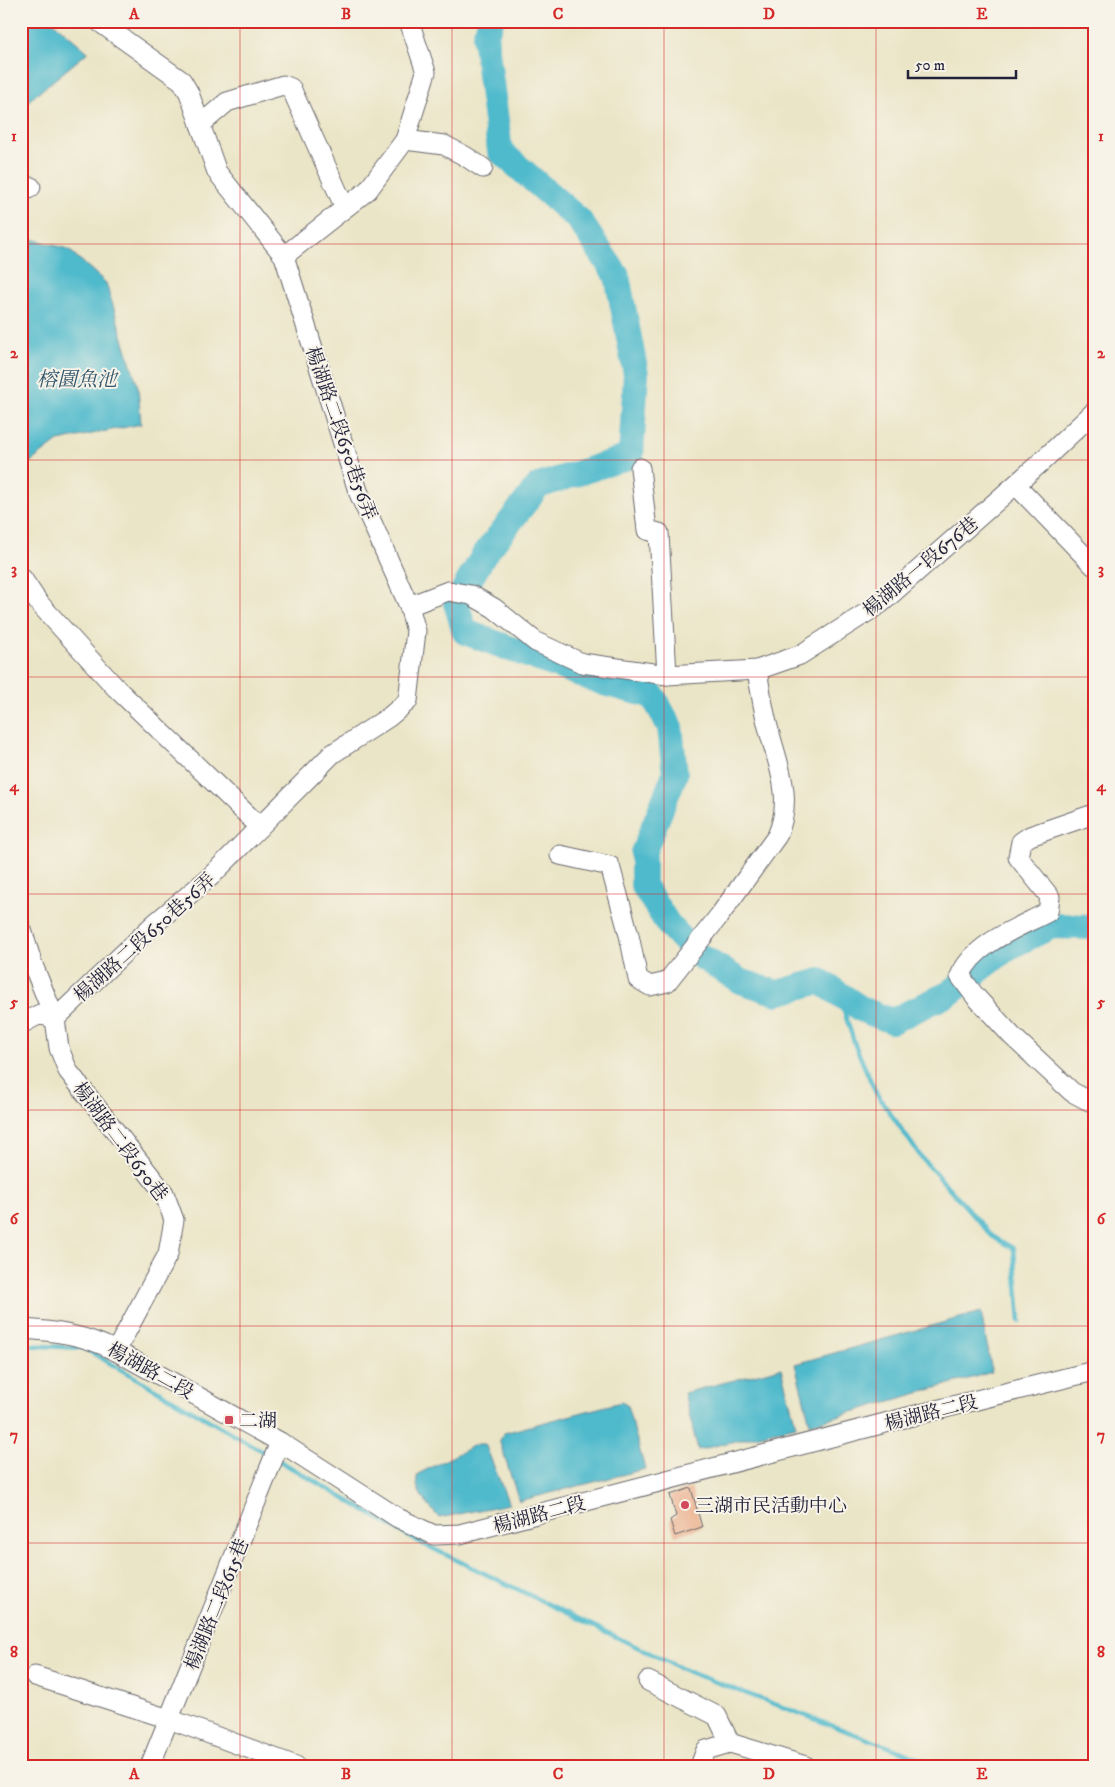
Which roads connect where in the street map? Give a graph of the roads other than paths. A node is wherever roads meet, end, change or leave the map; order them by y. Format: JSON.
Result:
{"nodes":[{"id":1,"x":98,"y":21,"type":"edge"},
{"id":2,"x":409,"y":21,"type":"edge"},
{"id":3,"x":200,"y":125,"type":"junction"},
{"id":4,"x":405,"y":140,"type":"junction"},
{"id":5,"x":483,"y":168,"type":"dead end"},
{"id":6,"x":345,"y":208,"type":"junction"},
{"id":7,"x":284,"y":256,"type":"junction"},
{"id":8,"x":1094,"y":412,"type":"edge"},
{"id":9,"x":640,"y":468,"type":"dead end"},
{"id":10,"x":1016,"y":485,"type":"junction"},
{"id":11,"x":1094,"y":566,"type":"edge"},
{"id":12,"x":22,"y":578,"type":"edge"},
{"id":13,"x":409,"y":606,"type":"junction"},
{"id":14,"x":757,"y":670,"type":"junction"},
{"id":15,"x":667,"y":675,"type":"junction"},
{"id":16,"x":1094,"y":814,"type":"edge"},
{"id":17,"x":260,"y":827,"type":"junction"},
{"id":18,"x":560,"y":855,"type":"dead end"},
{"id":19,"x":21,"y":927,"type":"edge"},
{"id":20,"x":55,"y":1019,"type":"junction"},
{"id":21,"x":21,"y":1024,"type":"edge"},
{"id":22,"x":1094,"y":1102,"type":"edge"},
{"id":23,"x":21,"y":1329,"type":"edge"},
{"id":24,"x":116,"y":1351,"type":"junction"},
{"id":25,"x":1094,"y":1371,"type":"edge"},
{"id":26,"x":280,"y":1442,"type":"junction"},
{"id":27,"x":36,"y":1676,"type":"dead end"},
{"id":28,"x":648,"y":1681,"type":"dead end"},
{"id":29,"x":169,"y":1719,"type":"junction"},
{"id":30,"x":730,"y":1743,"type":"junction"},
{"id":31,"x":150,"y":1766,"type":"edge"},
{"id":32,"x":296,"y":1766,"type":"edge"},
{"id":33,"x":700,"y":1766,"type":"edge"},
{"id":34,"x":806,"y":1766,"type":"edge"}],
"edges":[{"from":1,"to":3,"type":"street","name":"楊湖路二段650巷56弄"},
{"from":2,"to":4,"type":"street"},
{"from":3,"to":6,"type":"street"},
{"from":3,"to":7,"type":"street","name":"楊湖路二段650巷56弄"},
{"from":4,"to":5,"type":"street"},
{"from":4,"to":6,"type":"street"},
{"from":6,"to":7,"type":"street"},
{"from":7,"to":13,"type":"street","name":"楊湖路二段650巷56弄"},
{"from":8,"to":10,"type":"street","name":"楊湖路一段676巷"},
{"from":9,"to":15,"type":"street"},
{"from":10,"to":11,"type":"street"},
{"from":10,"to":14,"type":"street","name":"楊湖路一段676巷"},
{"from":12,"to":17,"type":"street"},
{"from":13,"to":15,"type":"street","name":"楊湖路一段676巷"},
{"from":13,"to":17,"type":"street","name":"楊湖路二段650巷56弄"},
{"from":14,"to":15,"type":"street","name":"楊湖路一段676巷"},
{"from":14,"to":18,"type":"street"},
{"from":16,"to":22,"type":"street"},
{"from":17,"to":20,"type":"street","name":"楊湖路二段650巷56弄"},
{"from":19,"to":20,"type":"street","name":"楊湖路二段650巷"},
{"from":20,"to":21,"type":"street"},
{"from":20,"to":24,"type":"street","name":"楊湖路二段650巷"},
{"from":23,"to":24,"type":"street","name":"楊湖路二段"},
{"from":24,"to":26,"type":"street","name":"楊湖路二段"},
{"from":25,"to":26,"type":"street","name":"楊湖路二段"},
{"from":26,"to":29,"type":"street","name":"楊湖路二段615巷"},
{"from":27,"to":29,"type":"street"},
{"from":28,"to":30,"type":"street"},
{"from":29,"to":31,"type":"street","name":"楊湖路二段615巷"},
{"from":29,"to":32,"type":"street"},
{"from":30,"to":33,"type":"street"},
{"from":30,"to":34,"type":"street"}]}
